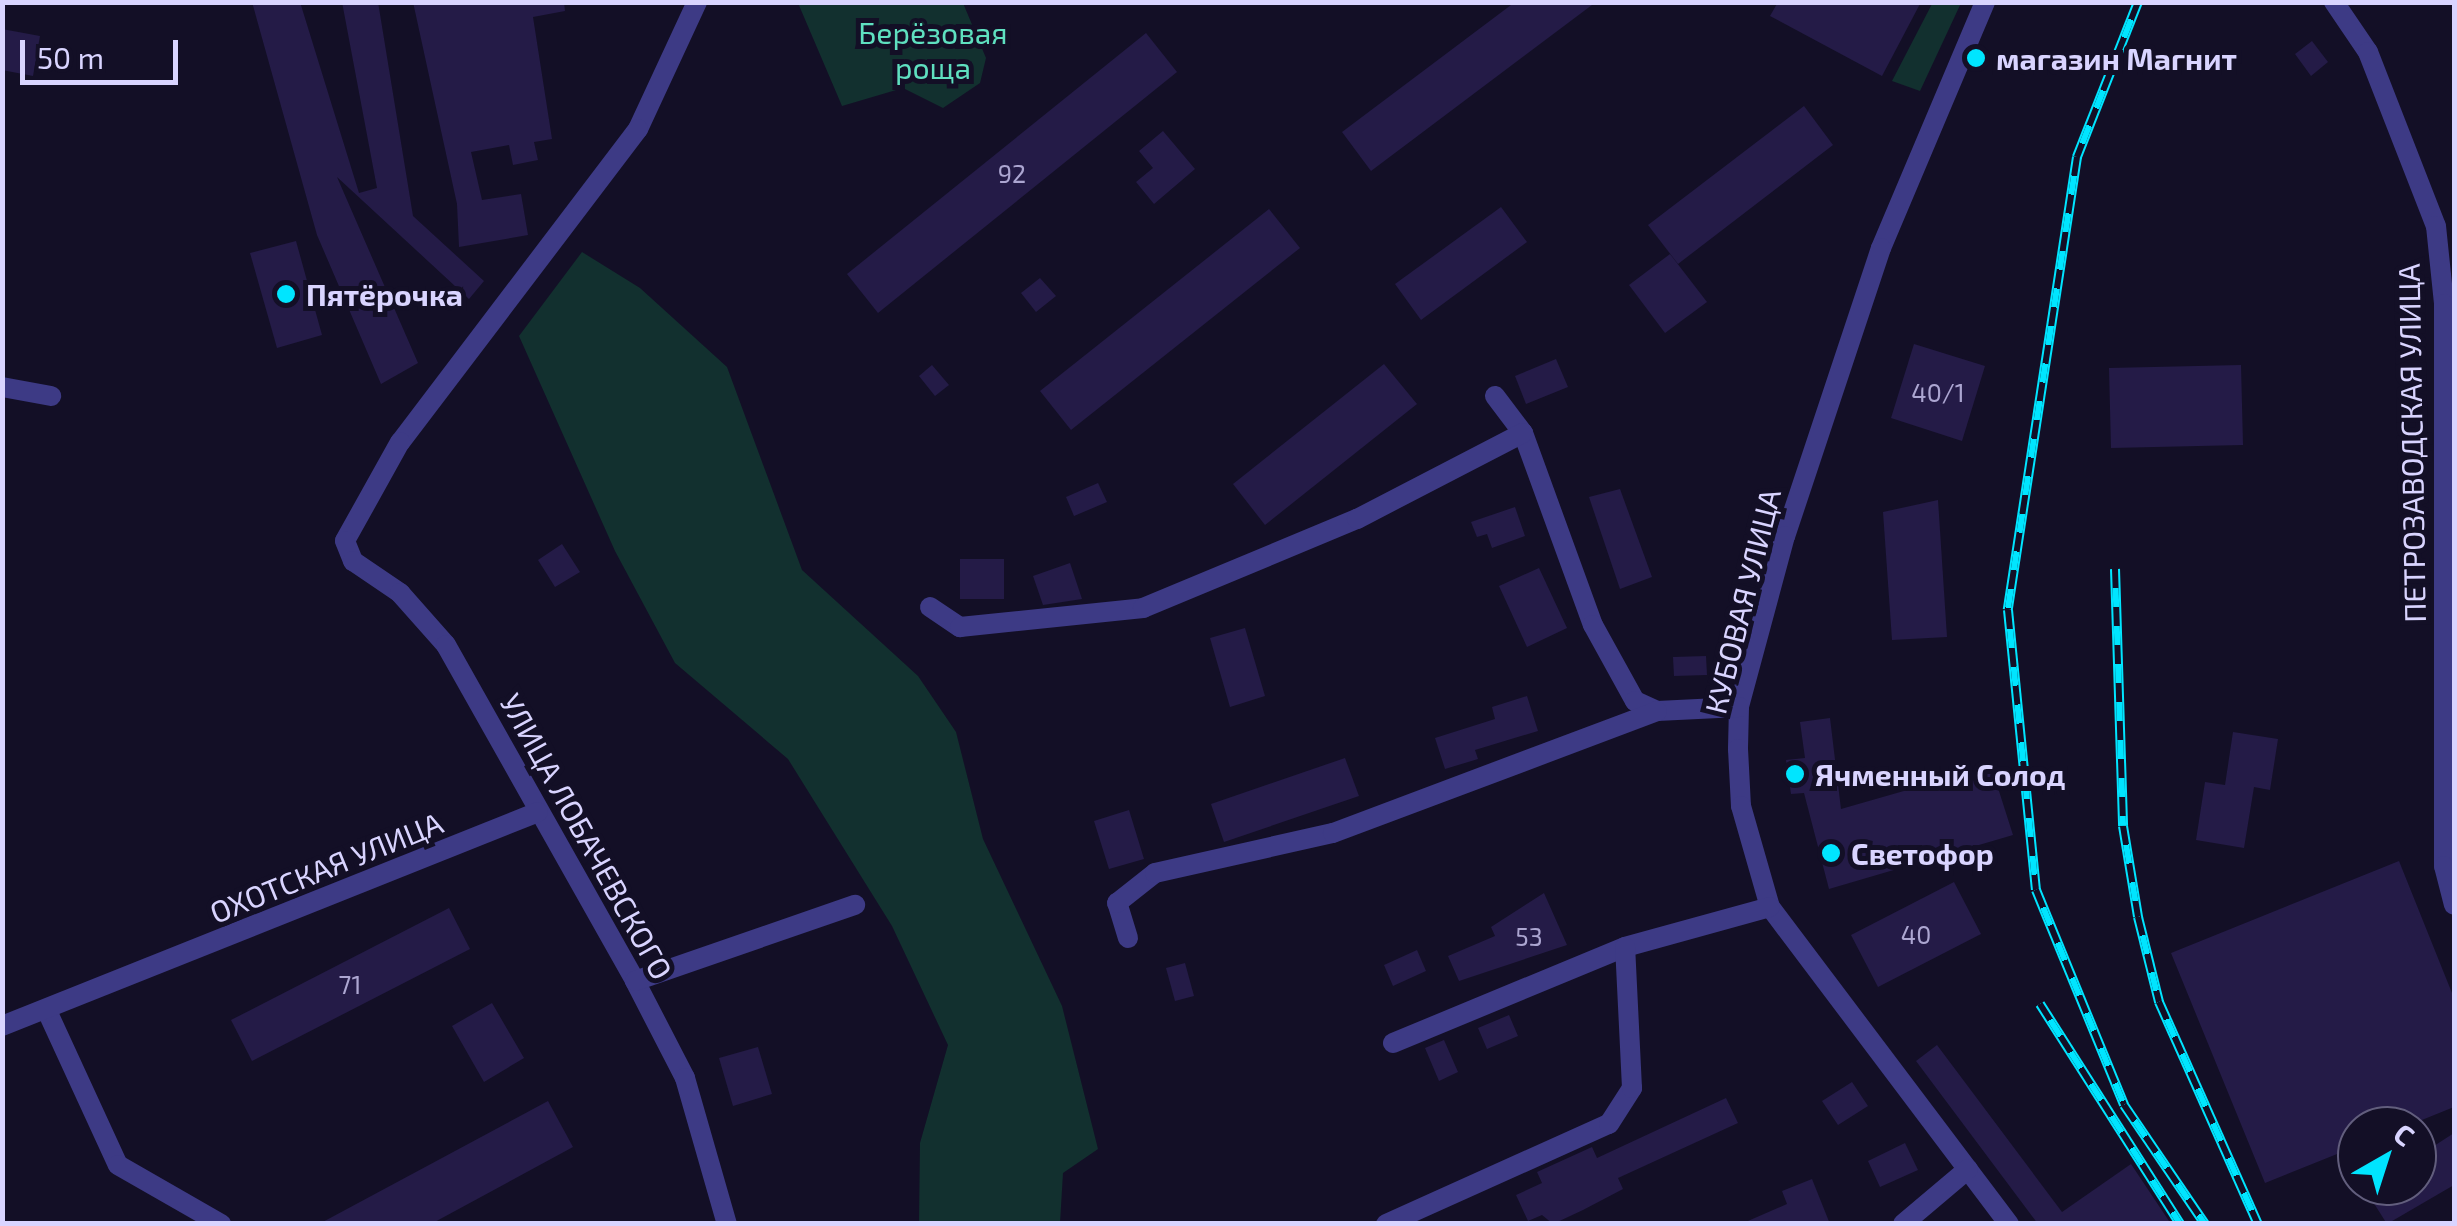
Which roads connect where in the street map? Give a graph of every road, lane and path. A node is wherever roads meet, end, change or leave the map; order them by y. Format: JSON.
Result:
{"nodes":[{"id":1,"x":697,"y":2,"type":"edge"},
{"id":2,"x":1986,"y":2,"type":"edge"},
{"id":3,"x":2334,"y":2,"type":"edge"},
{"id":4,"x":2,"y":387,"type":"edge"},
{"id":5,"x":51,"y":396,"type":"dead end"},
{"id":6,"x":1494,"y":396,"type":"dead end"},
{"id":7,"x":1523,"y":432,"type":"junction"},
{"id":8,"x":930,"y":606,"type":"dead end"},
{"id":9,"x":1739,"y":707,"type":"junction"},
{"id":10,"x":1657,"y":712,"type":"junction"},
{"id":11,"x":538,"y":812,"type":"junction"},
{"id":12,"x":2454,"y":905,"type":"edge"},
{"id":13,"x":855,"y":906,"type":"dead end"},
{"id":14,"x":1770,"y":908,"type":"junction"},
{"id":15,"x":1128,"y":938,"type":"dead end"},
{"id":16,"x":1624,"y":947,"type":"junction"},
{"id":17,"x":635,"y":981,"type":"junction"},
{"id":18,"x":48,"y":1013,"type":"junction"},
{"id":19,"x":2,"y":1026,"type":"edge"},
{"id":20,"x":1393,"y":1043,"type":"dead end"},
{"id":21,"x":1968,"y":1170,"type":"junction"},
{"id":22,"x":220,"y":1224,"type":"edge"},
{"id":23,"x":727,"y":1224,"type":"edge"},
{"id":24,"x":1386,"y":1224,"type":"edge"},
{"id":25,"x":1904,"y":1224,"type":"edge"},
{"id":26,"x":2009,"y":1224,"type":"edge"}],
"edges":[{"from":1,"to":11,"type":"street","name":"УЛИЦА ЛОБАЧЕВСКОГО"},
{"from":2,"to":9,"type":"street","name":"КУБОВАЯ УЛИЦА"},
{"from":3,"to":12,"type":"street","name":"ПЕТРОЗАВОДСКАЯ УЛИЦА"},
{"from":4,"to":5,"type":"street"},
{"from":6,"to":7,"type":"street"},
{"from":7,"to":8,"type":"street"},
{"from":7,"to":10,"type":"street"},
{"from":9,"to":10,"type":"street"},
{"from":9,"to":14,"type":"street","name":"КУБОВАЯ УЛИЦА"},
{"from":10,"to":15,"type":"street"},
{"from":11,"to":17,"type":"street","name":"УЛИЦА ЛОБАЧЕВСКОГО"},
{"from":11,"to":18,"type":"street","name":"ОХОТСКАЯ УЛИЦА"},
{"from":13,"to":17,"type":"street"},
{"from":14,"to":16,"type":"street"},
{"from":14,"to":21,"type":"street","name":"КУБОВАЯ УЛИЦА"},
{"from":16,"to":20,"type":"street"},
{"from":16,"to":24,"type":"street"},
{"from":17,"to":23,"type":"street","name":"УЛИЦА ЛОБАЧЕВСКОГО"},
{"from":18,"to":19,"type":"street","name":"ОХОТСКАЯ УЛИЦА"},
{"from":18,"to":22,"type":"street"},
{"from":21,"to":25,"type":"street"},
{"from":21,"to":26,"type":"street","name":"КУБОВАЯ УЛИЦА"}]}
